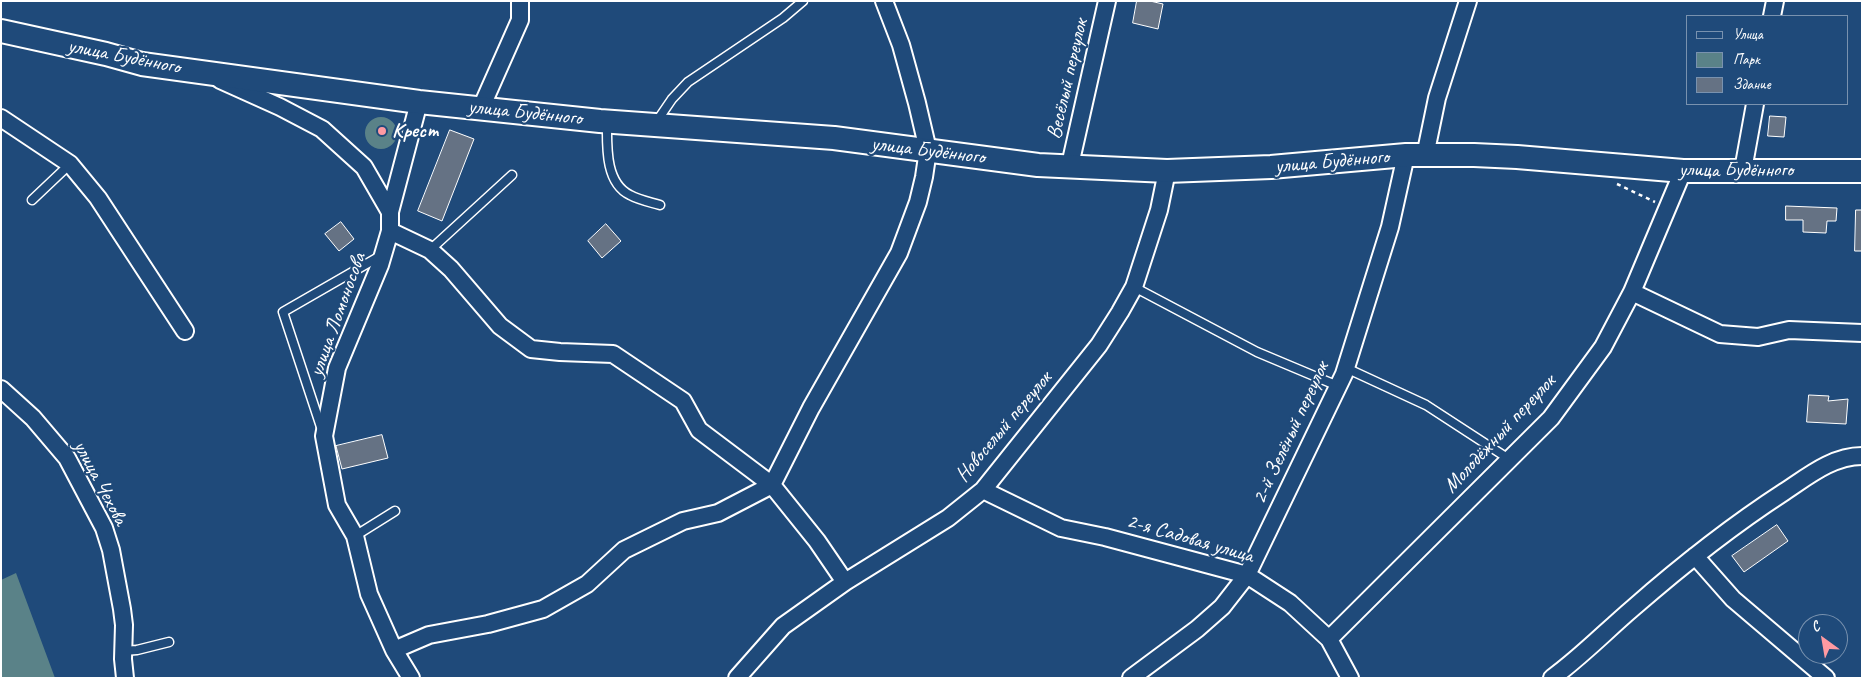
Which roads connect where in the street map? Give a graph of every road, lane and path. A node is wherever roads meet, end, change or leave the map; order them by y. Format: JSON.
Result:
{"nodes":[{"id":1,"x":520,"y":1,"type":"edge"},
{"id":2,"x":803,"y":1,"type":"edge"},
{"id":3,"x":884,"y":1,"type":"edge"},
{"id":4,"x":1107,"y":1,"type":"edge"},
{"id":5,"x":1468,"y":1,"type":"edge"},
{"id":6,"x":1775,"y":1,"type":"edge"},
{"id":7,"x":1772,"y":15,"type":"edge"},
{"id":8,"x":1,"y":32,"type":"edge"},
{"id":9,"x":204,"y":72,"type":"junction"},
{"id":10,"x":419,"y":102,"type":"junction"},
{"id":11,"x":1755,"y":105,"type":"edge"},
{"id":12,"x":481,"y":108,"type":"junction"},
{"id":13,"x":1,"y":118,"type":"edge"},
{"id":14,"x":608,"y":121,"type":"junction"},
{"id":15,"x":654,"y":125,"type":"junction"},
{"id":16,"x":928,"y":150,"type":"junction"},
{"id":17,"x":1416,"y":155,"type":"junction"},
{"id":18,"x":70,"y":164,"type":"junction"},
{"id":19,"x":1070,"y":165,"type":"junction"},
{"id":20,"x":1743,"y":170,"type":"junction"},
{"id":21,"x":1167,"y":171,"type":"junction"},
{"id":22,"x":1683,"y":171,"type":"junction"},
{"id":23,"x":1862,"y":171,"type":"edge"},
{"id":24,"x":512,"y":175,"type":"dead end"},
{"id":25,"x":1614,"y":183,"type":"dead end"},
{"id":26,"x":32,"y":200,"type":"dead end"},
{"id":27,"x":660,"y":205,"type":"dead end"},
{"id":28,"x":1668,"y":207,"type":"junction"},
{"id":29,"x":390,"y":212,"type":"junction"},
{"id":30,"x":390,"y":231,"type":"junction"},
{"id":31,"x":430,"y":250,"type":"junction"},
{"id":32,"x":384,"y":254,"type":"junction"},
{"id":33,"x":1134,"y":287,"type":"junction"},
{"id":34,"x":1632,"y":292,"type":"junction"},
{"id":35,"x":185,"y":331,"type":"dead end"},
{"id":36,"x":1862,"y":333,"type":"edge"},
{"id":37,"x":1346,"y":368,"type":"junction"},
{"id":38,"x":1338,"y":386,"type":"junction"},
{"id":39,"x":1,"y":390,"type":"edge"},
{"id":40,"x":324,"y":436,"type":"junction"},
{"id":41,"x":1862,"y":456,"type":"edge"},
{"id":42,"x":1509,"y":459,"type":"junction"},
{"id":43,"x":772,"y":485,"type":"junction"},
{"id":44,"x":983,"y":490,"type":"junction"},
{"id":45,"x":396,"y":511,"type":"dead end"},
{"id":46,"x":355,"y":536,"type":"junction"},
{"id":47,"x":1695,"y":556,"type":"junction"},
{"id":48,"x":1247,"y":575,"type":"junction"},
{"id":49,"x":845,"y":582,"type":"junction"},
{"id":50,"x":1329,"y":640,"type":"junction"},
{"id":51,"x":169,"y":642,"type":"dead end"},
{"id":52,"x":123,"y":650,"type":"junction"},
{"id":53,"x":394,"y":650,"type":"junction"},
{"id":54,"x":125,"y":678,"type":"edge"},
{"id":55,"x":411,"y":678,"type":"edge"},
{"id":56,"x":737,"y":678,"type":"edge"},
{"id":57,"x":1131,"y":678,"type":"edge"},
{"id":58,"x":1350,"y":678,"type":"edge"},
{"id":59,"x":1552,"y":678,"type":"edge"},
{"id":60,"x":1826,"y":678,"type":"edge"}],
"edges":[{"from":1,"to":12,"type":"street"},
{"from":2,"to":15,"type":"lane"},
{"from":3,"to":16,"type":"street"},
{"from":4,"to":19,"type":"street","name":"Весёлый переулок"},
{"from":5,"to":17,"type":"street","name":"2-й Зелёный переулок"},
{"from":6,"to":7,"type":"street"},
{"from":8,"to":9,"type":"main road","name":"улица Будённого"},
{"from":9,"to":10,"type":"main road","name":"улица Будённого"},
{"from":9,"to":29,"type":"street"},
{"from":10,"to":12,"type":"main road","name":"улица Будённого"},
{"from":10,"to":29,"type":"street","name":"улица Ломоносова"},
{"from":11,"to":20,"type":"street"},
{"from":12,"to":14,"type":"main road","name":"улица Будённого"},
{"from":13,"to":18,"type":"street"},
{"from":14,"to":15,"type":"main road","name":"улица Будённого"},
{"from":14,"to":27,"type":"lane"},
{"from":15,"to":16,"type":"main road","name":"улица Будённого"},
{"from":16,"to":19,"type":"main road","name":"улица Будённого"},
{"from":16,"to":43,"type":"street"},
{"from":17,"to":21,"type":"main road","name":"улица Будённого"},
{"from":17,"to":22,"type":"main road","name":"улица Будённого"},
{"from":17,"to":37,"type":"street","name":"2-й Зелёный переулок"},
{"from":18,"to":26,"type":"lane"},
{"from":18,"to":35,"type":"street"},
{"from":19,"to":21,"type":"main road","name":"улица Будённого"},
{"from":20,"to":22,"type":"main road","name":"улица Будённого"},
{"from":20,"to":23,"type":"main road","name":"улица Будённого"},
{"from":21,"to":33,"type":"street","name":"Новоселый переулок"},
{"from":22,"to":28,"type":"street","name":"Молодёжный переулок"},
{"from":24,"to":31,"type":"lane"},
{"from":25,"to":28,"type":"path"},
{"from":28,"to":34,"type":"street","name":"Молодёжный переулок"},
{"from":29,"to":30,"type":"street","name":"улица Ломоносова"},
{"from":30,"to":31,"type":"street"},
{"from":30,"to":32,"type":"street","name":"улица Ломоносова"},
{"from":31,"to":43,"type":"street"},
{"from":32,"to":40,"type":"street","name":"улица Ломоносова"},
{"from":32,"to":40,"type":"lane"},
{"from":33,"to":38,"type":"lane"},
{"from":33,"to":44,"type":"street","name":"Новоселый переулок"},
{"from":34,"to":36,"type":"street"},
{"from":34,"to":42,"type":"street","name":"Молодёжный переулок"},
{"from":37,"to":38,"type":"street","name":"2-й Зелёный переулок"},
{"from":37,"to":42,"type":"lane"},
{"from":38,"to":48,"type":"street","name":"2-й Зелёный переулок"},
{"from":39,"to":52,"type":"street","name":"улица Чехова"},
{"from":40,"to":46,"type":"street","name":"улица Ломоносова"},
{"from":41,"to":47,"type":"street"},
{"from":42,"to":50,"type":"street","name":"Молодёжный переулок"},
{"from":43,"to":49,"type":"street"},
{"from":43,"to":53,"type":"street"},
{"from":44,"to":48,"type":"street","name":"2-я Садовая улица"},
{"from":44,"to":49,"type":"street","name":"Новоселый переулок"},
{"from":45,"to":46,"type":"lane"},
{"from":46,"to":53,"type":"street","name":"улица Ломоносова"},
{"from":47,"to":59,"type":"street"},
{"from":47,"to":60,"type":"street"},
{"from":48,"to":50,"type":"street","name":"2-я Садовая улица"},
{"from":48,"to":57,"type":"street","name":"2-й Зелёный переулок"},
{"from":49,"to":56,"type":"street","name":"Новоселый переулок"},
{"from":50,"to":58,"type":"street","name":"2-я Садовая улица"},
{"from":51,"to":52,"type":"lane"},
{"from":52,"to":54,"type":"street","name":"улица Чехова"},
{"from":53,"to":55,"type":"street","name":"улица Ломоносова"}]}
